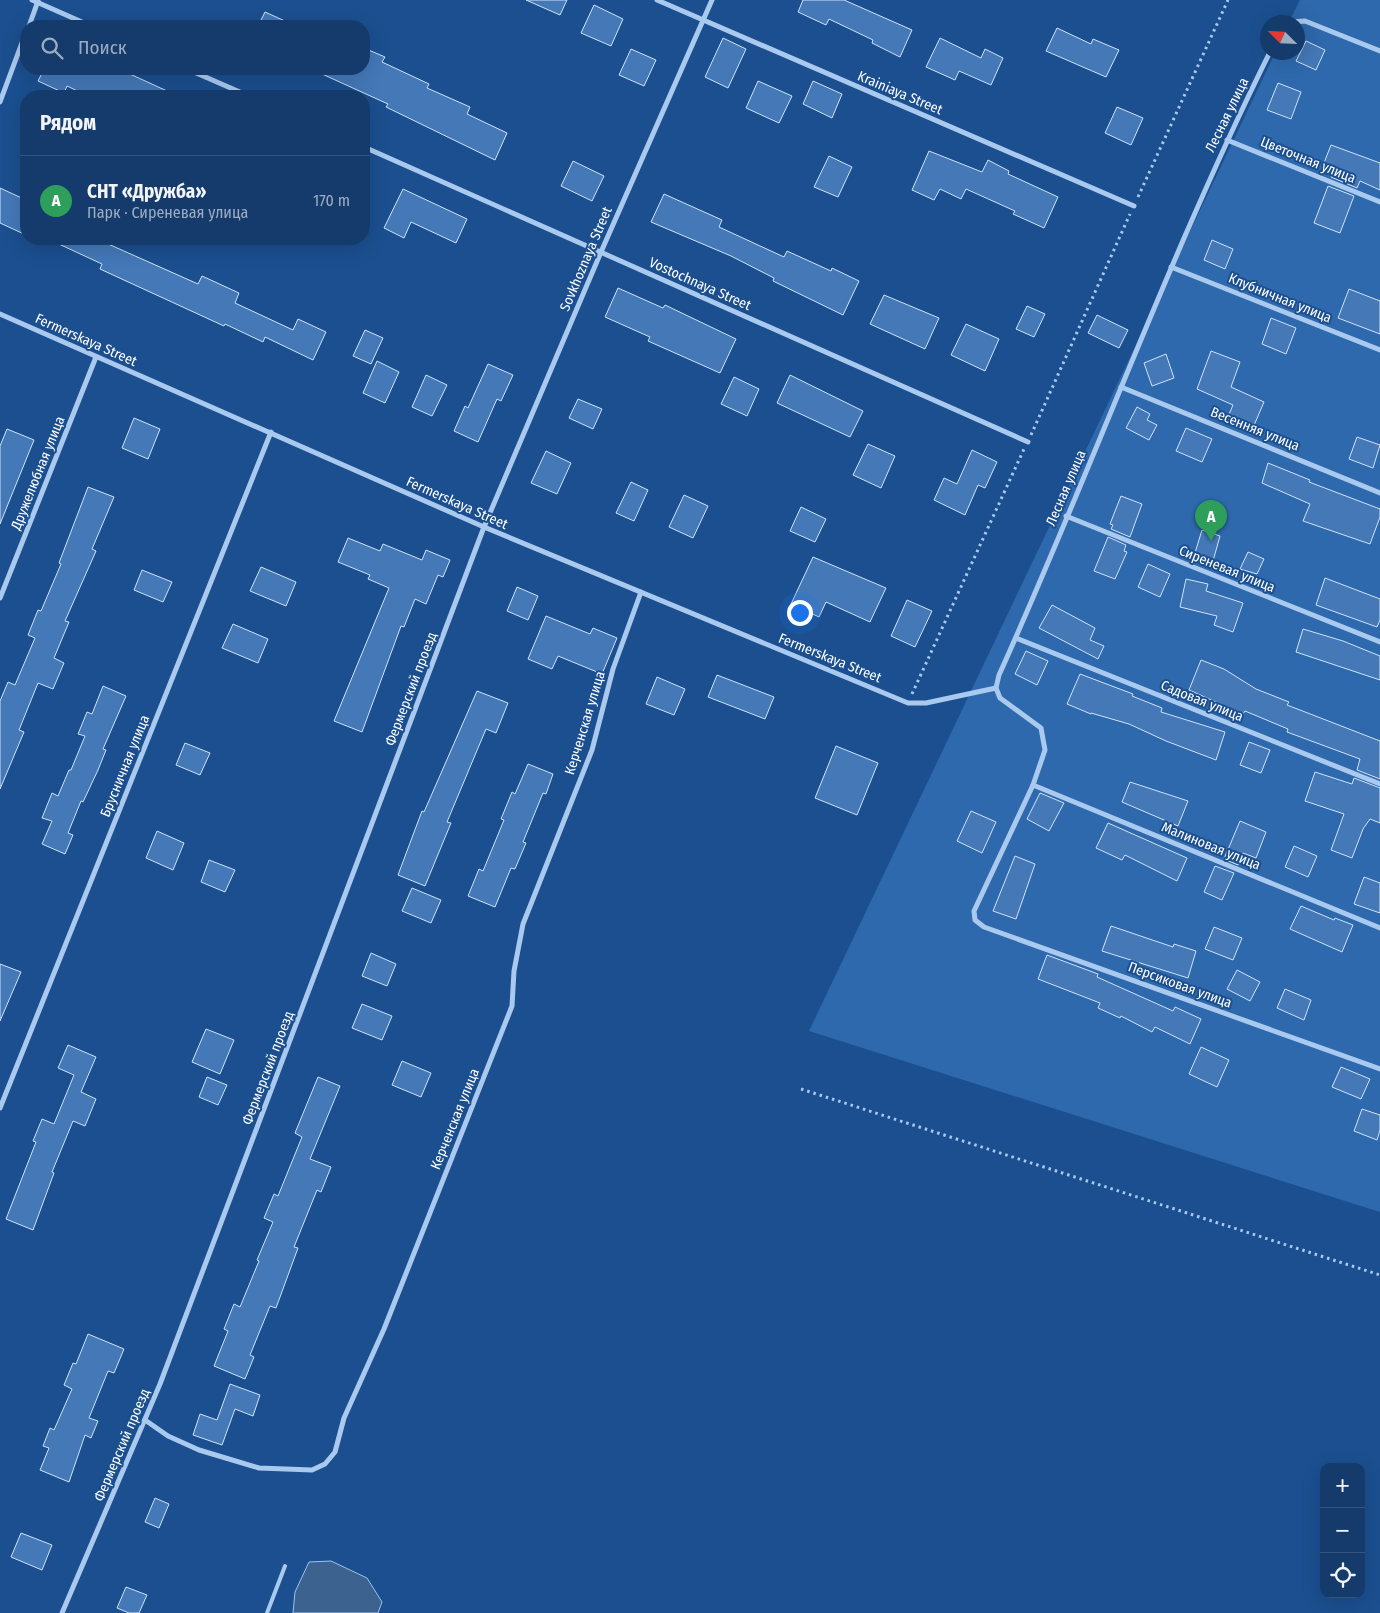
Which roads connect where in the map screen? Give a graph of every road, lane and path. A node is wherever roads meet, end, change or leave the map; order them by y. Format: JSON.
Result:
{"nodes":[{"id":1,"x":657,"y":0,"type":"edge"},
{"id":2,"x":712,"y":0,"type":"edge"},
{"id":3,"x":1228,"y":0,"type":"edge"},
{"id":4,"x":36,"y":1,"type":"edge"},
{"id":5,"x":31,"y":20,"type":"edge"},
{"id":6,"x":78,"y":20,"type":"edge"},
{"id":7,"x":703,"y":20,"type":"junction"},
{"id":8,"x":1305,"y":20,"type":"edge"},
{"id":9,"x":20,"y":48,"type":"edge"},
{"id":10,"x":1380,"y":51,"type":"edge"},
{"id":11,"x":1266,"y":60,"type":"edge"},
{"id":12,"x":201,"y":75,"type":"edge"},
{"id":13,"x":236,"y":90,"type":"edge"},
{"id":14,"x":0,"y":102,"type":"edge"},
{"id":15,"x":1227,"y":140,"type":"junction"},
{"id":16,"x":370,"y":150,"type":"edge"},
{"id":17,"x":1380,"y":202,"type":"edge"},
{"id":18,"x":1134,"y":206,"type":"junction"},
{"id":19,"x":601,"y":252,"type":"junction"},
{"id":20,"x":1171,"y":267,"type":"junction"},
{"id":21,"x":0,"y":314,"type":"edge"},
{"id":22,"x":1380,"y":350,"type":"edge"},
{"id":23,"x":96,"y":357,"type":"junction"},
{"id":24,"x":1121,"y":387,"type":"junction"},
{"id":25,"x":271,"y":432,"type":"junction"},
{"id":26,"x":1028,"y":442,"type":"junction"},
{"id":27,"x":1380,"y":493,"type":"edge"},
{"id":28,"x":1066,"y":516,"type":"junction"},
{"id":29,"x":484,"y":527,"type":"junction"},
{"id":30,"x":641,"y":592,"type":"junction"},
{"id":31,"x":0,"y":598,"type":"edge"},
{"id":32,"x":1016,"y":638,"type":"junction"},
{"id":33,"x":1380,"y":642,"type":"edge"},
{"id":34,"x":996,"y":688,"type":"junction"},
{"id":35,"x":908,"y":703,"type":"junction"},
{"id":36,"x":1380,"y":784,"type":"edge"},
{"id":37,"x":1033,"y":785,"type":"junction"},
{"id":38,"x":1380,"y":928,"type":"edge"},
{"id":39,"x":1380,"y":1069,"type":"edge"},
{"id":40,"x":801,"y":1090,"type":"dead end"},
{"id":41,"x":0,"y":1108,"type":"edge"},
{"id":42,"x":1380,"y":1275,"type":"edge"},
{"id":43,"x":145,"y":1420,"type":"junction"},
{"id":44,"x":285,"y":1566,"type":"dead end"},
{"id":45,"x":62,"y":1613,"type":"edge"},
{"id":46,"x":267,"y":1613,"type":"edge"}],
"edges":[{"from":1,"to":7,"type":"street","name":"Krainiaya Street"},
{"from":2,"to":7,"type":"street","name":"Sovkhoznaya Street"},
{"from":3,"to":18,"type":"path"},
{"from":4,"to":5,"type":"street"},
{"from":4,"to":6,"type":"street"},
{"from":7,"to":18,"type":"street","name":"Krainiaya Street"},
{"from":7,"to":19,"type":"street","name":"Sovkhoznaya Street"},
{"from":8,"to":10,"type":"street"},
{"from":9,"to":14,"type":"street"},
{"from":11,"to":15,"type":"street","name":"Лесная улица"},
{"from":12,"to":13,"type":"street"},
{"from":15,"to":17,"type":"street","name":"Цветочная улица"},
{"from":15,"to":20,"type":"street","name":"Лесная улица"},
{"from":16,"to":19,"type":"street","name":"Vostochnaya Street"},
{"from":18,"to":26,"type":"path"},
{"from":19,"to":26,"type":"street","name":"Vostochnaya Street"},
{"from":19,"to":29,"type":"street","name":"Sovkhoznaya Street"},
{"from":20,"to":22,"type":"street","name":"Клубничная улица"},
{"from":20,"to":24,"type":"street","name":"Лесная улица"},
{"from":21,"to":23,"type":"street","name":"Fermerskaya Street"},
{"from":23,"to":25,"type":"street","name":"Fermerskaya Street"},
{"from":23,"to":31,"type":"street","name":"Дружелюбная улица"},
{"from":24,"to":27,"type":"street","name":"Весенняя улица"},
{"from":24,"to":28,"type":"street","name":"Лесная улица"},
{"from":25,"to":29,"type":"street","name":"Fermerskaya Street"},
{"from":25,"to":41,"type":"street","name":"Брусничная улица"},
{"from":26,"to":35,"type":"path"},
{"from":28,"to":32,"type":"street","name":"Лесная улица"},
{"from":28,"to":33,"type":"street","name":"Сиреневая улица"},
{"from":29,"to":30,"type":"street","name":"Fermerskaya Street"},
{"from":29,"to":43,"type":"street","name":"Фермерский проезд"},
{"from":30,"to":35,"type":"street","name":"Fermerskaya Street"},
{"from":30,"to":43,"type":"street","name":"Керченская улица"},
{"from":32,"to":34,"type":"street","name":"Лесная улица"},
{"from":32,"to":36,"type":"street","name":"Садовая улица"},
{"from":34,"to":35,"type":"street"},
{"from":34,"to":37,"type":"street"},
{"from":37,"to":38,"type":"street","name":"Малиновая улица"},
{"from":37,"to":39,"type":"street","name":"Персиковая улица"},
{"from":40,"to":42,"type":"path"},
{"from":43,"to":45,"type":"street","name":"Фермерский проезд"},
{"from":44,"to":46,"type":"lane"}]}
